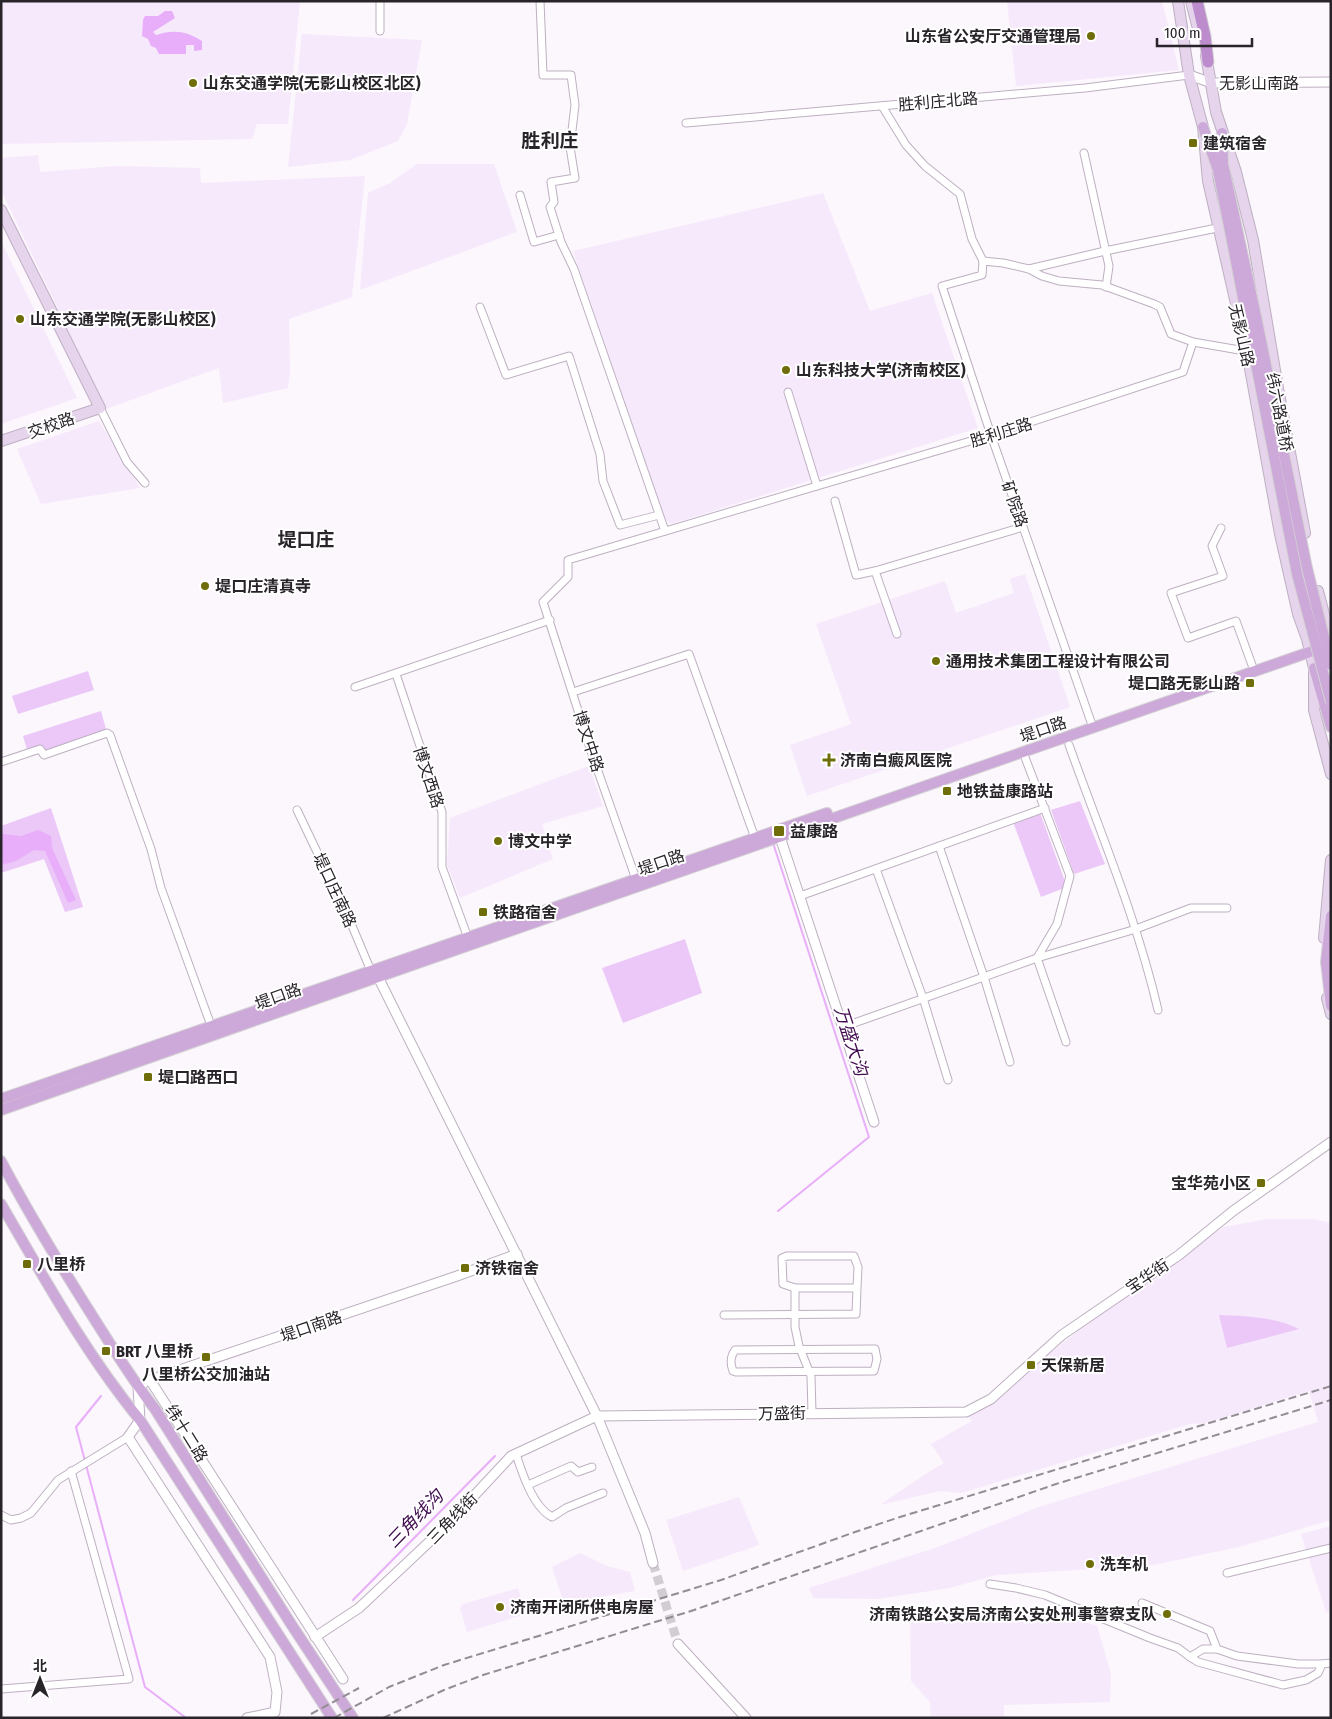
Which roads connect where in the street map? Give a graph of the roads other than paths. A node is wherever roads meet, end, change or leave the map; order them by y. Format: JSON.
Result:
{"nodes":[{"id":1,"x":380,"y":1,"type":"edge"},
{"id":2,"x":540,"y":1,"type":"edge"},
{"id":3,"x":1178,"y":1,"type":"edge"},
{"id":4,"x":1191,"y":1,"type":"edge"},
{"id":5,"x":1197,"y":1,"type":"edge"},
{"id":6,"x":380,"y":32,"type":"dead end"},
{"id":7,"x":1208,"y":62,"type":"junction"},
{"id":8,"x":1189,"y":75,"type":"junction"},
{"id":9,"x":1331,"y":82,"type":"edge"},
{"id":10,"x":1212,"y":83,"type":"junction"},
{"id":11,"x":882,"y":106,"type":"junction"},
{"id":12,"x":686,"y":123,"type":"dead end"},
{"id":13,"x":1203,"y":127,"type":"junction"},
{"id":14,"x":1222,"y":133,"type":"junction"},
{"id":15,"x":1084,"y":153,"type":"dead end"},
{"id":16,"x":520,"y":195,"type":"dead end"},
{"id":17,"x":1,"y":210,"type":"edge"},
{"id":18,"x":1218,"y":228,"type":"junction"},
{"id":19,"x":559,"y":236,"type":"junction"},
{"id":20,"x":1105,"y":251,"type":"junction"},
{"id":21,"x":983,"y":261,"type":"junction"},
{"id":22,"x":1029,"y":269,"type":"junction"},
{"id":23,"x":1106,"y":287,"type":"junction"},
{"id":24,"x":480,"y":307,"type":"dead end"},
{"id":25,"x":1193,"y":342,"type":"junction"},
{"id":26,"x":1247,"y":352,"type":"junction"},
{"id":27,"x":1272,"y":352,"type":"junction"},
{"id":28,"x":788,"y":392,"type":"dead end"},
{"id":29,"x":100,"y":408,"type":"junction"},
{"id":30,"x":991,"y":436,"type":"junction"},
{"id":31,"x":1,"y":442,"type":"edge"},
{"id":32,"x":145,"y":483,"type":"dead end"},
{"id":33,"x":817,"y":486,"type":"junction"},
{"id":34,"x":835,"y":501,"type":"dead end"},
{"id":35,"x":659,"y":515,"type":"junction"},
{"id":36,"x":1023,"y":527,"type":"junction"},
{"id":37,"x":1222,"y":528,"type":"dead end"},
{"id":38,"x":664,"y":531,"type":"junction"},
{"id":39,"x":874,"y":571,"type":"junction"},
{"id":40,"x":543,"y":602,"type":"joint"},
{"id":41,"x":550,"y":620,"type":"junction"},
{"id":42,"x":897,"y":634,"type":"dead end"},
{"id":43,"x":1330,"y":640,"type":"edge"},
{"id":44,"x":1310,"y":649,"type":"junction"},
{"id":45,"x":1252,"y":665,"type":"junction"},
{"id":46,"x":1331,"y":665,"type":"edge"},
{"id":47,"x":1314,"y":668,"type":"junction"},
{"id":48,"x":396,"y":674,"type":"junction"},
{"id":49,"x":355,"y":687,"type":"dead end"},
{"id":50,"x":573,"y":692,"type":"junction"},
{"id":51,"x":1331,"y":702,"type":"edge"},
{"id":52,"x":1091,"y":722,"type":"junction"},
{"id":53,"x":1331,"y":726,"type":"edge"},
{"id":54,"x":1068,"y":741,"type":"junction"},
{"id":55,"x":1023,"y":752,"type":"junction"},
{"id":56,"x":1,"y":762,"type":"edge"},
{"id":57,"x":1331,"y":774,"type":"edge"},
{"id":58,"x":1045,"y":808,"type":"junction"},
{"id":59,"x":297,"y":810,"type":"dead end"},
{"id":60,"x":780,"y":837,"type":"junction"},
{"id":61,"x":755,"y":838,"type":"junction"},
{"id":62,"x":939,"y":846,"type":"junction"},
{"id":63,"x":1331,"y":860,"type":"edge"},
{"id":64,"x":876,"y":869,"type":"junction"},
{"id":65,"x":636,"y":879,"type":"junction"},
{"id":66,"x":800,"y":896,"type":"junction"},
{"id":67,"x":1227,"y":908,"type":"dead end"},
{"id":68,"x":1331,"y":916,"type":"edge"},
{"id":69,"x":1136,"y":929,"type":"junction"},
{"id":70,"x":468,"y":938,"type":"junction"},
{"id":71,"x":1037,"y":958,"type":"junction"},
{"id":72,"x":375,"y":974,"type":"junction"},
{"id":73,"x":984,"y":977,"type":"junction"},
{"id":74,"x":924,"y":998,"type":"junction"},
{"id":75,"x":1331,"y":1006,"type":"edge"},
{"id":76,"x":1158,"y":1010,"type":"dead end"},
{"id":77,"x":1331,"y":1014,"type":"edge"},
{"id":78,"x":209,"y":1020,"type":"dead end"},
{"id":79,"x":843,"y":1027,"type":"junction"},
{"id":80,"x":1066,"y":1042,"type":"dead end"},
{"id":81,"x":1010,"y":1062,"type":"dead end"},
{"id":82,"x":948,"y":1080,"type":"dead end"},
{"id":83,"x":1,"y":1099,"type":"edge"},
{"id":84,"x":1,"y":1110,"type":"edge"},
{"id":85,"x":874,"y":1122,"type":"dead end"},
{"id":86,"x":1331,"y":1142,"type":"edge"},
{"id":87,"x":1,"y":1161,"type":"edge"},
{"id":88,"x":1,"y":1204,"type":"edge"},
{"id":89,"x":517,"y":1254,"type":"junction"},
{"id":90,"x":795,"y":1288,"type":"junction"},
{"id":91,"x":857,"y":1288,"type":"junction"},
{"id":92,"x":795,"y":1314,"type":"junction"},
{"id":93,"x":724,"y":1315,"type":"dead end"},
{"id":94,"x":800,"y":1350,"type":"junction"},
{"id":95,"x":809,"y":1371,"type":"junction"},
{"id":96,"x":150,"y":1380,"type":"junction"},
{"id":97,"x":138,"y":1387,"type":"junction"},
{"id":98,"x":966,"y":1412,"type":"joint"},
{"id":99,"x":812,"y":1413,"type":"junction"},
{"id":100,"x":598,"y":1416,"type":"junction"},
{"id":101,"x":140,"y":1420,"type":"junction"},
{"id":102,"x":128,"y":1437,"type":"junction"},
{"id":103,"x":516,"y":1454,"type":"junction"},
{"id":104,"x":592,"y":1467,"type":"dead end"},
{"id":105,"x":71,"y":1471,"type":"junction"},
{"id":106,"x":528,"y":1486,"type":"junction"},
{"id":107,"x":604,"y":1493,"type":"dead end"},
{"id":108,"x":1,"y":1515,"type":"edge"},
{"id":109,"x":1331,"y":1548,"type":"edge"},
{"id":110,"x":652,"y":1563,"type":"tunnel mouth"},
{"id":111,"x":1227,"y":1573,"type":"dead end"},
{"id":112,"x":990,"y":1584,"type":"dead end"},
{"id":113,"x":1142,"y":1603,"type":"dead end"},
{"id":114,"x":315,"y":1637,"type":"junction"},
{"id":115,"x":678,"y":1644,"type":"tunnel mouth"},
{"id":116,"x":1217,"y":1649,"type":"junction"},
{"id":117,"x":1190,"y":1657,"type":"junction"},
{"id":118,"x":1331,"y":1663,"type":"edge"},
{"id":119,"x":1322,"y":1664,"type":"junction"},
{"id":120,"x":343,"y":1678,"type":"dead end"},
{"id":121,"x":1,"y":1689,"type":"edge"},
{"id":122,"x":247,"y":1718,"type":"edge"},
{"id":123,"x":332,"y":1718,"type":"edge"},
{"id":124,"x":353,"y":1718,"type":"edge"},
{"id":125,"x":746,"y":1718,"type":"edge"}],
"edges":[{"from":1,"to":6,"type":"street"},
{"from":2,"to":19,"type":"street"},
{"from":3,"to":8,"type":"main road","name":"无影山路"},
{"from":4,"to":7,"type":"main road","name":"无影山路"},
{"from":5,"to":7,"type":"highway"},
{"from":7,"to":10,"type":"main road","name":"无影山路"},
{"from":8,"to":10,"type":"street","name":"无影山南路"},
{"from":8,"to":11,"type":"street","name":"胜利庄北路"},
{"from":8,"to":13,"type":"main road","name":"无影山路"},
{"from":9,"to":10,"type":"street","name":"无影山南路"},
{"from":10,"to":14,"type":"main road","name":"无影山路"},
{"from":11,"to":12,"type":"street","name":"胜利庄北路"},
{"from":11,"to":21,"type":"street"},
{"from":13,"to":18,"type":"main road","name":"无影山路"},
{"from":13,"to":51,"type":"main road","name":"纬六路道桥","bridge":true},
{"from":14,"to":27,"type":"main road","name":"无影山路"},
{"from":14,"to":46,"type":"main road","name":"纬六路道桥","bridge":true},
{"from":15,"to":20,"type":"street"},
{"from":16,"to":19,"type":"street"},
{"from":17,"to":29,"type":"main road"},
{"from":18,"to":20,"type":"street"},
{"from":18,"to":26,"type":"main road","name":"无影山路"},
{"from":19,"to":35,"type":"street"},
{"from":20,"to":22,"type":"street"},
{"from":20,"to":23,"type":"street"},
{"from":21,"to":22,"type":"street"},
{"from":21,"to":30,"type":"street","name":"矿院路"},
{"from":22,"to":23,"type":"street"},
{"from":23,"to":25,"type":"street"},
{"from":24,"to":35,"type":"street"},
{"from":25,"to":26,"type":"street"},
{"from":25,"to":30,"type":"street","name":"胜利庄路"},
{"from":26,"to":27,"type":"street"},
{"from":26,"to":44,"type":"main road","name":"无影山路"},
{"from":27,"to":43,"type":"main road","name":"无影山路"},
{"from":28,"to":33,"type":"street"},
{"from":29,"to":31,"type":"main road","name":"交校路"},
{"from":29,"to":32,"type":"street"},
{"from":30,"to":33,"type":"street","name":"胜利庄路"},
{"from":30,"to":36,"type":"street","name":"矿院路"},
{"from":33,"to":38,"type":"street","name":"胜利庄路"},
{"from":34,"to":39,"type":"street"},
{"from":35,"to":38,"type":"street"},
{"from":36,"to":39,"type":"street"},
{"from":36,"to":52,"type":"street","name":"矿院路"},
{"from":37,"to":45,"type":"street"},
{"from":38,"to":40,"type":"street","name":"胜利庄路"},
{"from":39,"to":42,"type":"street"},
{"from":40,"to":41,"type":"street","name":"博文中路"},
{"from":41,"to":48,"type":"street"},
{"from":41,"to":50,"type":"street","name":"博文中路"},
{"from":43,"to":44,"type":"main road","name":"堤口路"},
{"from":44,"to":45,"type":"main road","name":"堤口路"},
{"from":44,"to":47,"type":"main road","name":"无影山路"},
{"from":44,"to":54,"type":"main road","name":"堤口路"},
{"from":45,"to":52,"type":"main road","name":"堤口路"},
{"from":47,"to":53,"type":"main road"},
{"from":47,"to":57,"type":"main road","name":"无影山路"},
{"from":48,"to":49,"type":"street"},
{"from":48,"to":70,"type":"street","name":"博文西路"},
{"from":50,"to":61,"type":"street"},
{"from":50,"to":65,"type":"street","name":"博文中路"},
{"from":52,"to":61,"type":"main road","name":"堤口路"},
{"from":54,"to":55,"type":"main road","name":"堤口路"},
{"from":54,"to":69,"type":"street"},
{"from":55,"to":58,"type":"street"},
{"from":55,"to":60,"type":"main road","name":"堤口路"},
{"from":56,"to":78,"type":"street"},
{"from":58,"to":62,"type":"street"},
{"from":58,"to":71,"type":"street"},
{"from":59,"to":72,"type":"street","name":"堤口庄南路"},
{"from":60,"to":66,"type":"street"},
{"from":60,"to":72,"type":"main road","name":"堤口路"},
{"from":61,"to":65,"type":"main road","name":"堤口路"},
{"from":62,"to":64,"type":"street"},
{"from":62,"to":73,"type":"street"},
{"from":63,"to":77,"type":"main road"},
{"from":64,"to":66,"type":"street"},
{"from":64,"to":74,"type":"street"},
{"from":65,"to":70,"type":"main road","name":"堤口路"},
{"from":66,"to":79,"type":"street"},
{"from":67,"to":69,"type":"street"},
{"from":68,"to":75,"type":"main road"},
{"from":69,"to":71,"type":"street"},
{"from":69,"to":76,"type":"street"},
{"from":70,"to":72,"type":"main road","name":"堤口路"},
{"from":71,"to":73,"type":"street"},
{"from":71,"to":80,"type":"street"},
{"from":72,"to":83,"type":"main road","name":"堤口路"},
{"from":72,"to":84,"type":"main road","name":"堤口路"},
{"from":72,"to":89,"type":"street"},
{"from":73,"to":74,"type":"street"},
{"from":73,"to":81,"type":"street"},
{"from":74,"to":79,"type":"street"},
{"from":74,"to":82,"type":"street"},
{"from":79,"to":85,"type":"street"},
{"from":86,"to":98,"type":"street","name":"宝华街"},
{"from":87,"to":97,"type":"main road","name":"纬十二路"},
{"from":88,"to":101,"type":"main road","name":"纬十二路"},
{"from":89,"to":96,"type":"street","name":"堤口南路"},
{"from":89,"to":100,"type":"street"},
{"from":90,"to":91,"type":"street"},
{"from":90,"to":91,"type":"street"},
{"from":90,"to":92,"type":"street"},
{"from":91,"to":92,"type":"street"},
{"from":92,"to":93,"type":"street"},
{"from":92,"to":94,"type":"street"},
{"from":94,"to":95,"type":"street"},
{"from":94,"to":95,"type":"street"},
{"from":94,"to":95,"type":"street"},
{"from":95,"to":99,"type":"street"},
{"from":96,"to":97,"type":"street","name":"堤口南路"},
{"from":96,"to":114,"type":"street"},
{"from":97,"to":101,"type":"street"},
{"from":97,"to":124,"type":"main road","name":"纬十二路"},
{"from":98,"to":99,"type":"street","name":"万盛街"},
{"from":99,"to":100,"type":"street","name":"万盛街"},
{"from":100,"to":103,"type":"street","name":"三角线街"},
{"from":100,"to":110,"type":"street"},
{"from":101,"to":102,"type":"street"},
{"from":101,"to":123,"type":"main road","name":"纬十二路"},
{"from":102,"to":105,"type":"street"},
{"from":102,"to":122,"type":"street"},
{"from":103,"to":106,"type":"street"},
{"from":103,"to":114,"type":"street","name":"三角线街"},
{"from":104,"to":106,"type":"street"},
{"from":105,"to":108,"type":"street"},
{"from":105,"to":121,"type":"street"},
{"from":106,"to":107,"type":"street"},
{"from":109,"to":111,"type":"street"},
{"from":112,"to":117,"type":"street"},
{"from":113,"to":116,"type":"street"},
{"from":114,"to":120,"type":"street"},
{"from":115,"to":125,"type":"street"},
{"from":116,"to":117,"type":"street"},
{"from":116,"to":119,"type":"street"},
{"from":117,"to":119,"type":"street"},
{"from":118,"to":119,"type":"street"}]}
